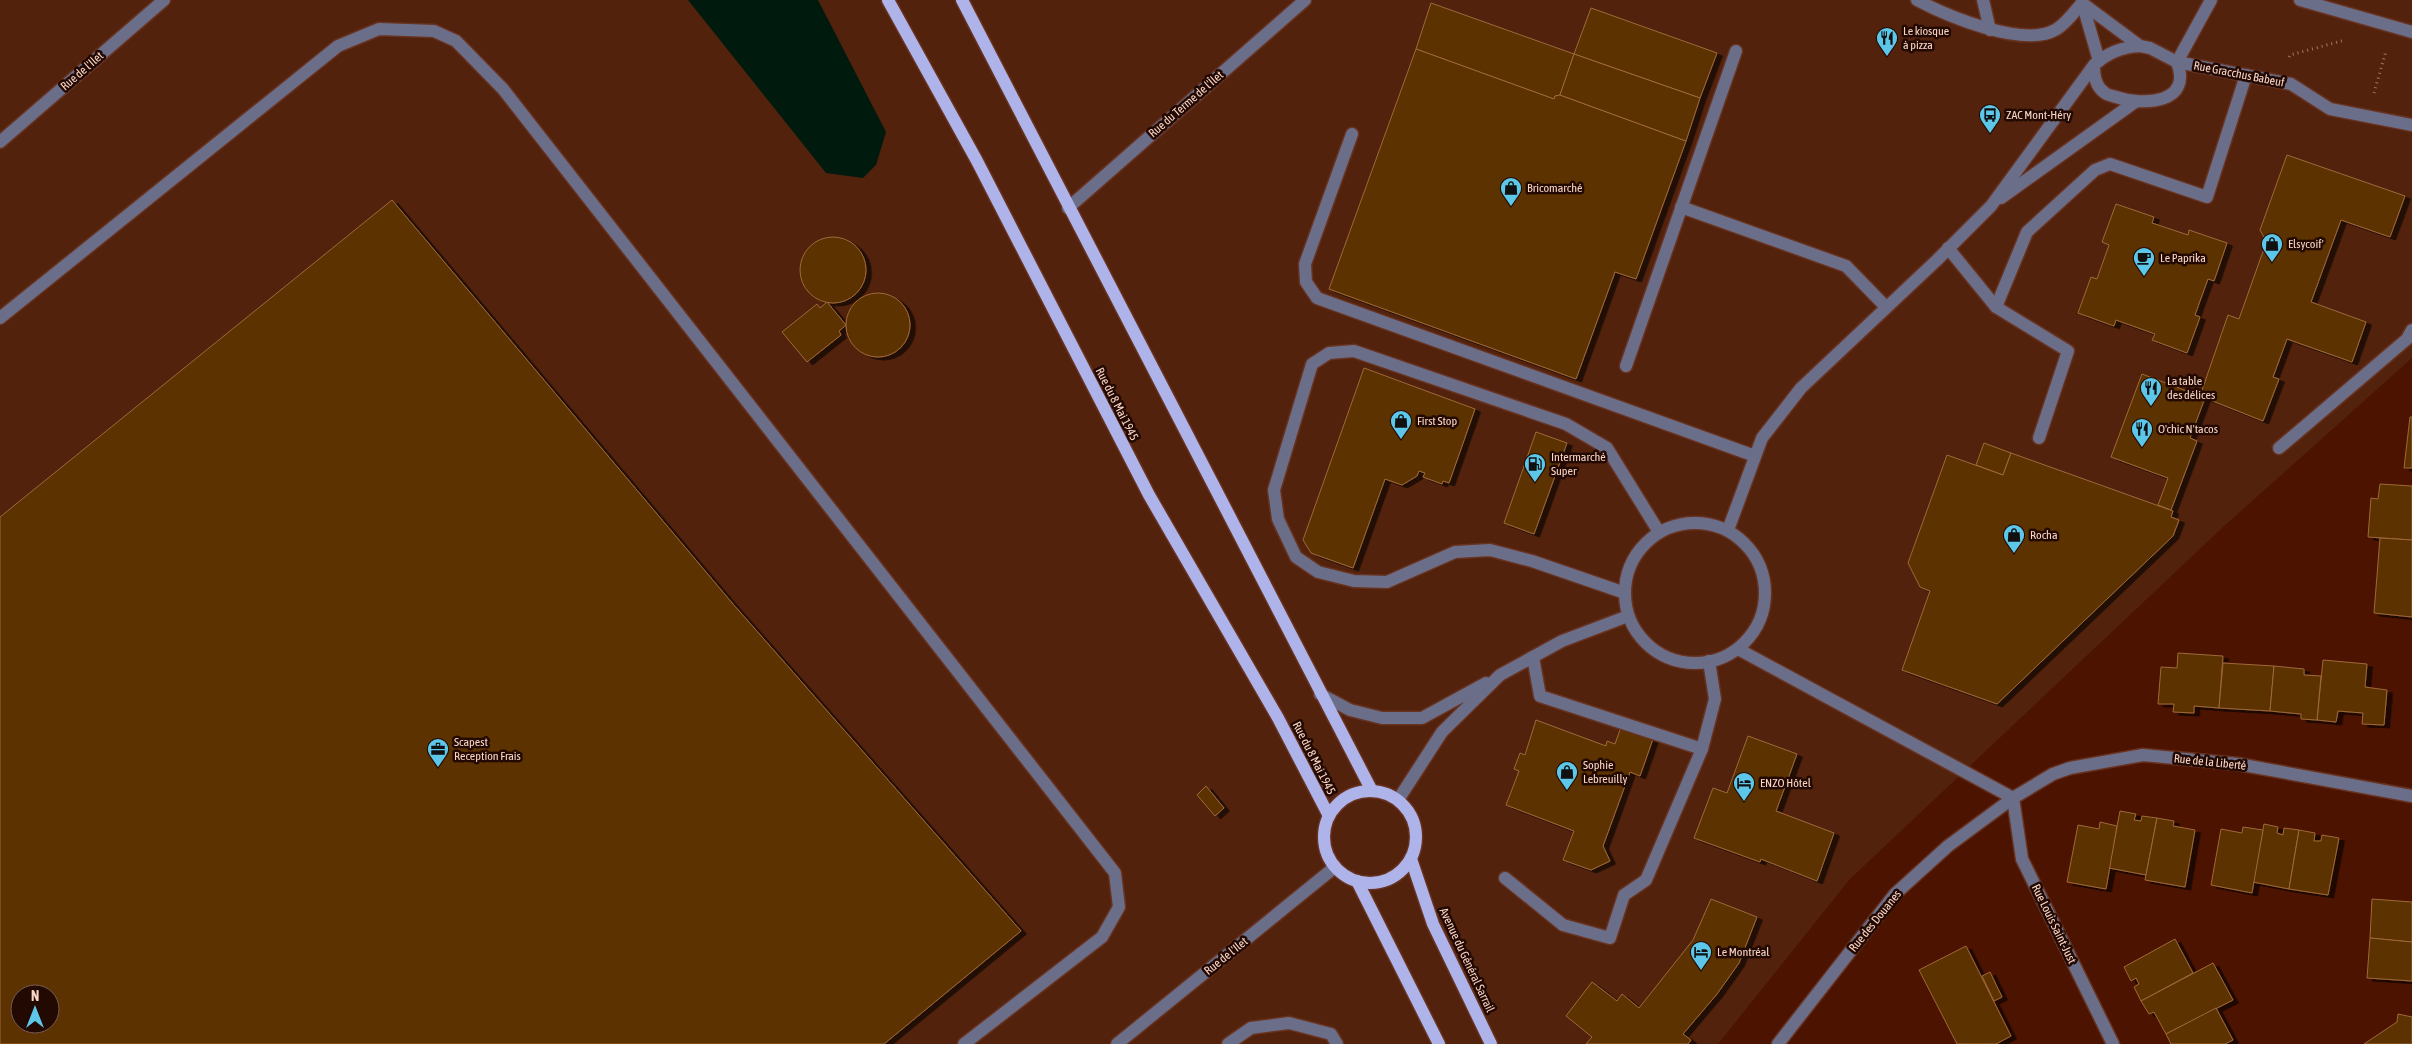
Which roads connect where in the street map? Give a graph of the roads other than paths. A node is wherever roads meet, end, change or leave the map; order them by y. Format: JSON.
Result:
{"nodes":[{"id":1,"x":164,"y":0,"type":"edge"},
{"id":2,"x":888,"y":0,"type":"edge"},
{"id":3,"x":962,"y":0,"type":"edge"},
{"id":4,"x":1305,"y":0,"type":"edge"},
{"id":5,"x":1917,"y":0,"type":"edge"},
{"id":6,"x":1983,"y":0,"type":"edge"},
{"id":7,"x":2211,"y":0,"type":"edge"},
{"id":8,"x":2300,"y":0,"type":"edge"},
{"id":9,"x":2082,"y":1,"type":"edge"},
{"id":10,"x":1990,"y":30,"type":"junction"},
{"id":11,"x":2412,"y":32,"type":"edge"},
{"id":12,"x":2140,"y":46,"type":"junction"},
{"id":13,"x":1736,"y":51,"type":"dead end"},
{"id":14,"x":2177,"y":62,"type":"junction"},
{"id":15,"x":2096,"y":63,"type":"junction"},
{"id":16,"x":2246,"y":75,"type":"junction"},
{"id":17,"x":2135,"y":102,"type":"junction"},
{"id":18,"x":2412,"y":125,"type":"edge"},
{"id":19,"x":1352,"y":134,"type":"dead end"},
{"id":20,"x":0,"y":142,"type":"edge"},
{"id":21,"x":1991,"y":206,"type":"junction"},
{"id":22,"x":1681,"y":207,"type":"junction"},
{"id":23,"x":1068,"y":208,"type":"junction"},
{"id":24,"x":1948,"y":248,"type":"junction"},
{"id":25,"x":1886,"y":307,"type":"junction"},
{"id":26,"x":1996,"y":307,"type":"junction"},
{"id":27,"x":0,"y":318,"type":"edge"},
{"id":28,"x":2412,"y":330,"type":"edge"},
{"id":29,"x":1626,"y":366,"type":"dead end"},
{"id":30,"x":2039,"y":438,"type":"dead end"},
{"id":31,"x":2279,"y":448,"type":"dead end"},
{"id":32,"x":1755,"y":456,"type":"junction"},
{"id":33,"x":1728,"y":530,"type":"junction"},
{"id":34,"x":1659,"y":532,"type":"junction"},
{"id":35,"x":1625,"y":593,"type":"junction"},
{"id":36,"x":1628,"y":616,"type":"junction"},
{"id":37,"x":1738,"y":649,"type":"junction"},
{"id":38,"x":1533,"y":657,"type":"junction"},
{"id":39,"x":1709,"y":662,"type":"junction"},
{"id":40,"x":1500,"y":676,"type":"junction"},
{"id":41,"x":1320,"y":694,"type":"junction"},
{"id":42,"x":1702,"y":749,"type":"junction"},
{"id":43,"x":1372,"y":791,"type":"junction"},
{"id":44,"x":2412,"y":796,"type":"edge"},
{"id":45,"x":2013,"y":798,"type":"junction"},
{"id":46,"x":1398,"y":800,"type":"junction"},
{"id":47,"x":1329,"y":816,"type":"junction"},
{"id":48,"x":1411,"y":859,"type":"junction"},
{"id":49,"x":1335,"y":867,"type":"junction"},
{"id":50,"x":1505,"y":878,"type":"dead end"},
{"id":51,"x":1357,"y":881,"type":"junction"},
{"id":52,"x":964,"y":1044,"type":"edge"},
{"id":53,"x":1117,"y":1044,"type":"edge"},
{"id":54,"x":1228,"y":1044,"type":"edge"},
{"id":55,"x":1337,"y":1044,"type":"edge"},
{"id":56,"x":1439,"y":1044,"type":"edge"},
{"id":57,"x":1491,"y":1044,"type":"edge"},
{"id":58,"x":1778,"y":1044,"type":"edge"},
{"id":59,"x":2113,"y":1044,"type":"edge"}],
"edges":[{"from":1,"to":20,"type":"street","name":"Rue de l'Ilet"},
{"from":2,"to":47,"type":"main road","name":"Rue du 8 Mai 1945"},
{"from":3,"to":23,"type":"main road"},
{"from":4,"to":23,"type":"street","name":"Rue du Terme de l'Îlet"},
{"from":5,"to":10,"type":"street"},
{"from":6,"to":10,"type":"street"},
{"from":7,"to":14,"type":"street"},
{"from":8,"to":11,"type":"street"},
{"from":9,"to":10,"type":"street"},
{"from":9,"to":12,"type":"street"},
{"from":9,"to":15,"type":"street"},
{"from":12,"to":14,"type":"street"},
{"from":12,"to":15,"type":"street"},
{"from":13,"to":22,"type":"street"},
{"from":14,"to":16,"type":"street","name":"Rue Gracchus Babeuf"},
{"from":14,"to":17,"type":"street"},
{"from":15,"to":17,"type":"street"},
{"from":15,"to":21,"type":"street"},
{"from":16,"to":18,"type":"street","name":"Rue Gracchus Babeuf"},
{"from":16,"to":26,"type":"street"},
{"from":17,"to":21,"type":"street"},
{"from":19,"to":32,"type":"street"},
{"from":21,"to":24,"type":"street"},
{"from":22,"to":25,"type":"street"},
{"from":22,"to":29,"type":"street"},
{"from":23,"to":41,"type":"main road"},
{"from":24,"to":25,"type":"street"},
{"from":24,"to":26,"type":"street"},
{"from":25,"to":32,"type":"street"},
{"from":26,"to":30,"type":"street"},
{"from":27,"to":52,"type":"street"},
{"from":28,"to":31,"type":"street"},
{"from":32,"to":33,"type":"street"},
{"from":33,"to":34,"type":"street"},
{"from":33,"to":37,"type":"street"},
{"from":34,"to":35,"type":"street"},
{"from":34,"to":35,"type":"street"},
{"from":35,"to":36,"type":"street"},
{"from":36,"to":38,"type":"street"},
{"from":36,"to":39,"type":"street"},
{"from":37,"to":39,"type":"street"},
{"from":37,"to":45,"type":"street"},
{"from":38,"to":40,"type":"street"},
{"from":38,"to":42,"type":"street"},
{"from":39,"to":42,"type":"street"},
{"from":40,"to":41,"type":"street"},
{"from":40,"to":46,"type":"street"},
{"from":41,"to":43,"type":"main road"},
{"from":42,"to":50,"type":"street"},
{"from":43,"to":46,"type":"main road"},
{"from":43,"to":47,"type":"main road"},
{"from":44,"to":45,"type":"street","name":"Rue de la Liberté"},
{"from":45,"to":58,"type":"street","name":"Rue des Douanes"},
{"from":45,"to":59,"type":"street","name":"Rue Louis Saint-Just"},
{"from":46,"to":48,"type":"main road"},
{"from":47,"to":49,"type":"main road"},
{"from":48,"to":51,"type":"main road"},
{"from":48,"to":57,"type":"main road","name":"Avenue du Général Sarrail"},
{"from":49,"to":51,"type":"main road"},
{"from":49,"to":53,"type":"street","name":"Rue de l'Ilet"},
{"from":51,"to":56,"type":"main road"},
{"from":54,"to":55,"type":"street"}]}
